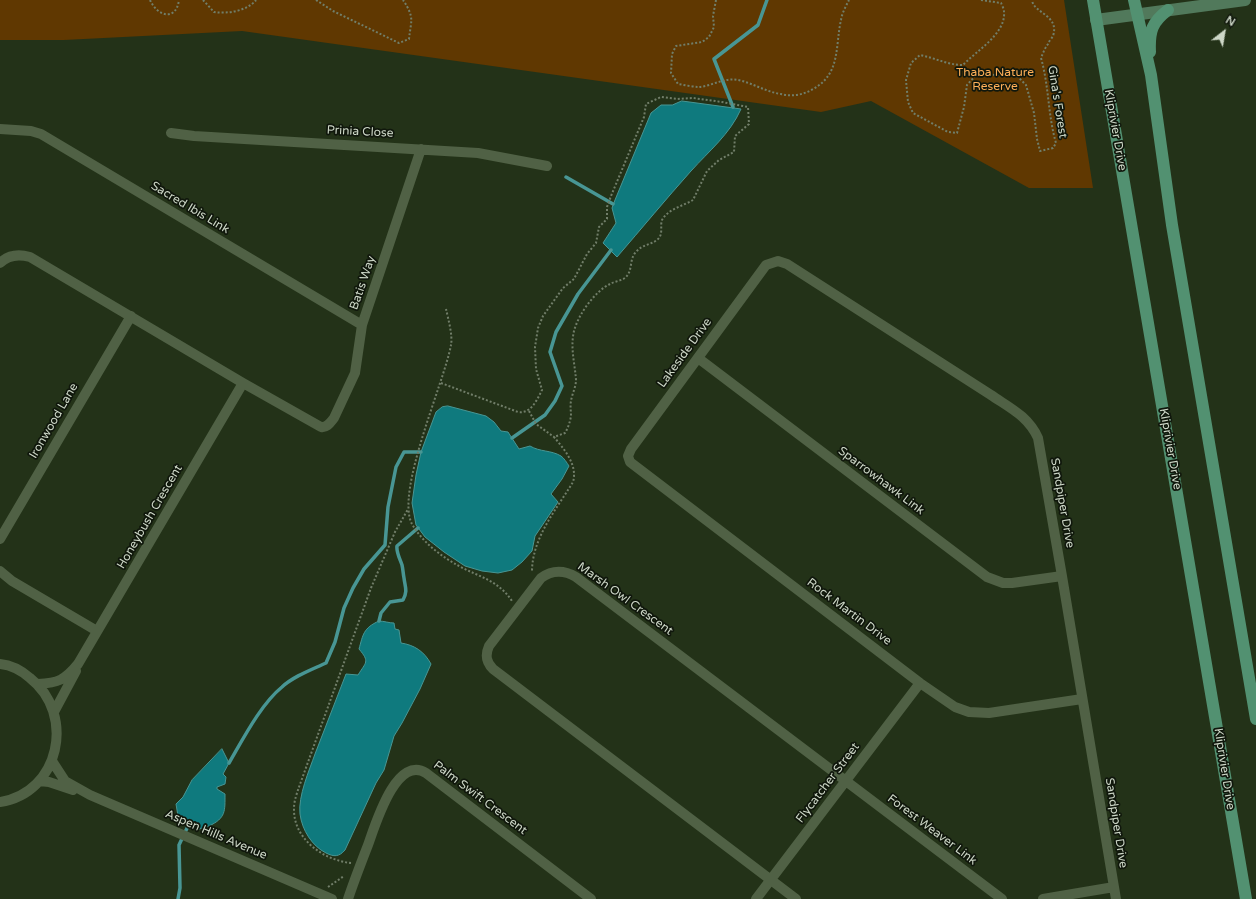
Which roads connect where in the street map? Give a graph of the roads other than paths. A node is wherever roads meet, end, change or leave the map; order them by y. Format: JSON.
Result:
{"nodes":[{"id":1,"x":1093,"y":0,"type":"edge"},
{"id":2,"x":1134,"y":0,"type":"edge"},
{"id":3,"x":1244,"y":0,"type":"edge"},
{"id":4,"x":1168,"y":10,"type":"junction"},
{"id":5,"x":1137,"y":14,"type":"junction"},
{"id":6,"x":1096,"y":20,"type":"junction"},
{"id":7,"x":1150,"y":75,"type":"junction"},
{"id":8,"x":0,"y":129,"type":"edge"},
{"id":9,"x":172,"y":132,"type":"dead end"},
{"id":10,"x":421,"y":149,"type":"junction"},
{"id":11,"x":547,"y":166,"type":"dead end"},
{"id":12,"x":0,"y":263,"type":"edge"},
{"id":13,"x":765,"y":266,"type":"joint"},
{"id":14,"x":131,"y":316,"type":"junction"},
{"id":15,"x":362,"y":325,"type":"junction"},
{"id":16,"x":698,"y":358,"type":"junction"},
{"id":17,"x":243,"y":383,"type":"junction"},
{"id":18,"x":628,"y":456,"type":"joint"},
{"id":19,"x":0,"y":539,"type":"edge"},
{"id":20,"x":0,"y":571,"type":"edge"},
{"id":21,"x":1062,"y":576,"type":"junction"},
{"id":22,"x":97,"y":631,"type":"junction"},
{"id":23,"x":0,"y":664,"type":"edge"},
{"id":24,"x":78,"y":664,"type":"junction"},
{"id":25,"x":920,"y":683,"type":"junction"},
{"id":26,"x":38,"y":684,"type":"junction"},
{"id":27,"x":1082,"y":698,"type":"junction"},
{"id":28,"x":54,"y":712,"type":"junction"},
{"id":29,"x":1256,"y":719,"type":"edge"},
{"id":30,"x":52,"y":761,"type":"junction"},
{"id":31,"x":39,"y":781,"type":"junction"},
{"id":32,"x":846,"y":782,"type":"junction"},
{"id":33,"x":90,"y":795,"type":"junction"},
{"id":34,"x":0,"y":802,"type":"edge"},
{"id":35,"x":771,"y":880,"type":"junction"},
{"id":36,"x":1114,"y":888,"type":"junction"},
{"id":37,"x":1245,"y":893,"type":"edge"},
{"id":38,"x":332,"y":899,"type":"edge"},
{"id":39,"x":348,"y":899,"type":"edge"},
{"id":40,"x":591,"y":899,"type":"edge"},
{"id":41,"x":756,"y":899,"type":"edge"},
{"id":42,"x":796,"y":899,"type":"edge"},
{"id":43,"x":1002,"y":899,"type":"edge"},
{"id":44,"x":1043,"y":899,"type":"edge"},
{"id":45,"x":1116,"y":899,"type":"edge"},
{"id":46,"x":1239,"y":899,"type":"edge"}],
"edges":[{"from":1,"to":6,"type":"main road","name":"Kliprivier Drive"},
{"from":2,"to":5,"type":"main road"},
{"from":3,"to":4,"type":"main road"},
{"from":4,"to":5,"type":"main road"},
{"from":4,"to":7,"type":"main road"},
{"from":5,"to":6,"type":"main road"},
{"from":5,"to":7,"type":"main road"},
{"from":6,"to":37,"type":"main road","name":"Kliprivier Drive"},
{"from":7,"to":29,"type":"main road"},
{"from":8,"to":15,"type":"street","name":"Sacred Ibis Link"},
{"from":9,"to":10,"type":"street","name":"Prinia Close"},
{"from":10,"to":11,"type":"street","name":"Prinia Close"},
{"from":10,"to":15,"type":"street","name":"Batis Way"},
{"from":12,"to":14,"type":"street"},
{"from":13,"to":16,"type":"street","name":"Lakeside Drive"},
{"from":13,"to":21,"type":"street","name":"Sandpiper Drive"},
{"from":14,"to":17,"type":"street"},
{"from":14,"to":19,"type":"street","name":"Ironwood Lane"},
{"from":15,"to":17,"type":"street","name":"Batis Way"},
{"from":16,"to":18,"type":"street","name":"Lakeside Drive"},
{"from":16,"to":21,"type":"street","name":"Sparrowhawk Link"},
{"from":17,"to":22,"type":"street","name":"Honeybush Crescent"},
{"from":18,"to":25,"type":"street","name":"Rock Martin Drive"},
{"from":20,"to":22,"type":"street"},
{"from":21,"to":27,"type":"street","name":"Sandpiper Drive"},
{"from":22,"to":24,"type":"street","name":"Honeybush Crescent"},
{"from":23,"to":26,"type":"street"},
{"from":24,"to":26,"type":"street","name":"Honeybush Crescent"},
{"from":24,"to":28,"type":"street","name":"Honeybush Crescent"},
{"from":25,"to":27,"type":"street","name":"Rock Martin Drive"},
{"from":25,"to":32,"type":"street","name":"Flycatcher Street"},
{"from":26,"to":28,"type":"street"},
{"from":27,"to":36,"type":"street","name":"Sandpiper Drive"},
{"from":28,"to":30,"type":"street"},
{"from":30,"to":31,"type":"street"},
{"from":30,"to":33,"type":"street","name":"Aspen Hills Avenue"},
{"from":31,"to":33,"type":"street","name":"Aspen Hills Avenue"},
{"from":31,"to":34,"type":"street"},
{"from":32,"to":35,"type":"street","name":"Flycatcher Street"},
{"from":32,"to":35,"type":"street","name":"Marsh Owl Crescent"},
{"from":32,"to":43,"type":"street","name":"Forest Weaver Link"},
{"from":33,"to":38,"type":"street","name":"Aspen Hills Avenue"},
{"from":35,"to":41,"type":"street","name":"Flycatcher Street"},
{"from":35,"to":42,"type":"street"},
{"from":36,"to":44,"type":"street"},
{"from":36,"to":45,"type":"street","name":"Sandpiper Drive"},
{"from":37,"to":46,"type":"main road"},
{"from":39,"to":40,"type":"street","name":"Palm Swift Crescent"}]}
